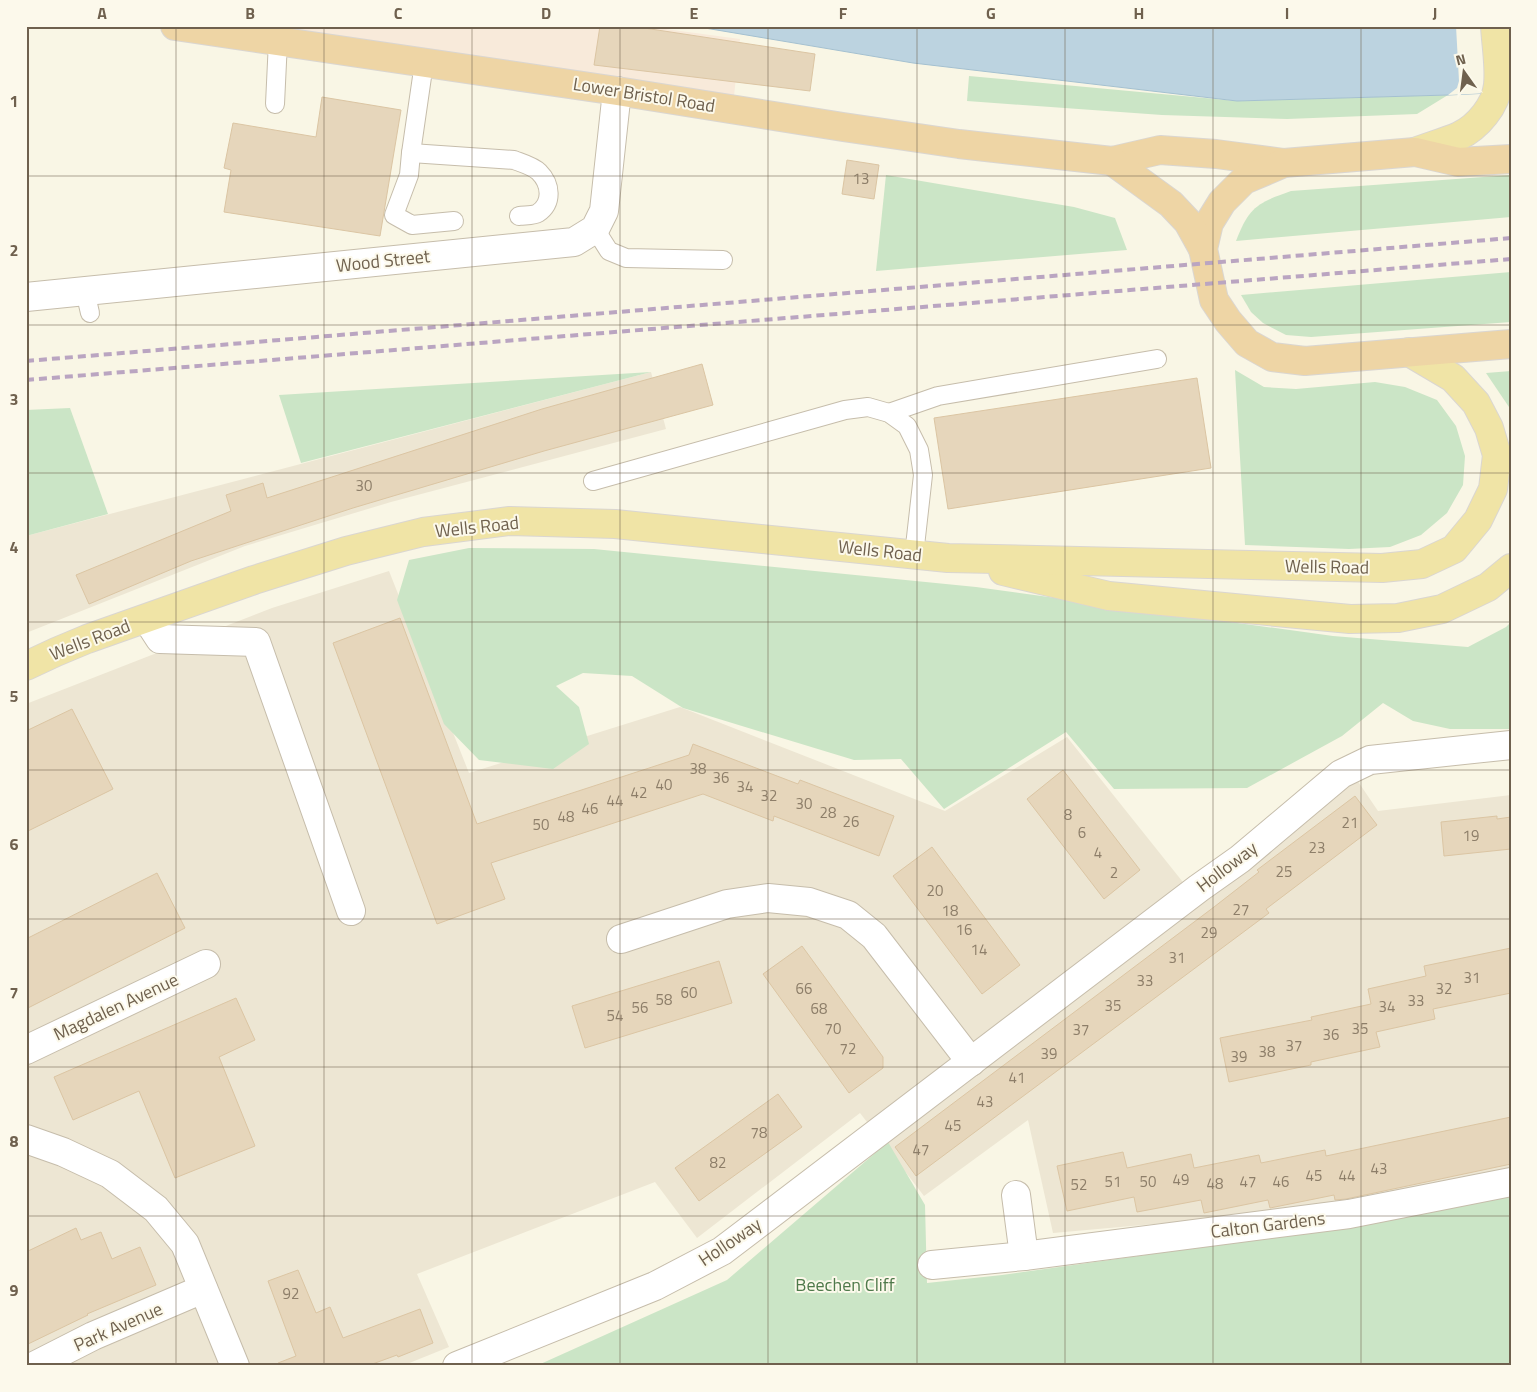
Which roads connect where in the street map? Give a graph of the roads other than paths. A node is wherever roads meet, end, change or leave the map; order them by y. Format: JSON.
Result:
{"nodes":[{"id":1,"x":175,"y":26,"type":"edge"},
{"id":2,"x":1495,"y":26,"type":"edge"},
{"id":3,"x":278,"y":41,"type":"junction"},
{"id":4,"x":424,"y":63,"type":"junction"},
{"id":5,"x":617,"y":90,"type":"junction"},
{"id":6,"x":276,"y":104,"type":"dead end"},
{"id":7,"x":1415,"y":152,"type":"junction"},
{"id":8,"x":411,"y":153,"type":"junction"},
{"id":9,"x":1511,"y":159,"type":"edge"},
{"id":10,"x":1112,"y":161,"type":"junction"},
{"id":11,"x":1284,"y":163,"type":"junction"},
{"id":12,"x":518,"y":216,"type":"dead end"},
{"id":13,"x":454,"y":221,"type":"dead end"},
{"id":14,"x":594,"y":229,"type":"junction"},
{"id":15,"x":1203,"y":249,"type":"junction"},
{"id":16,"x":722,"y":260,"type":"dead end"},
{"id":17,"x":26,"y":297,"type":"edge"},
{"id":18,"x":1511,"y":344,"type":"edge"},
{"id":19,"x":1409,"y":352,"type":"junction"},
{"id":20,"x":1157,"y":359,"type":"dead end"},
{"id":21,"x":889,"y":413,"type":"junction"},
{"id":22,"x":593,"y":481,"type":"dead end"},
{"id":23,"x":914,"y":554,"type":"junction"},
{"id":24,"x":948,"y":558,"type":"junction"},
{"id":25,"x":1511,"y":568,"type":"edge"},
{"id":26,"x":147,"y":619,"type":"junction"},
{"id":27,"x":26,"y":666,"type":"edge"},
{"id":28,"x":1511,"y":744,"type":"edge"},
{"id":29,"x":351,"y":911,"type":"dead end"},
{"id":30,"x":621,"y":939,"type":"dead end"},
{"id":31,"x":206,"y":964,"type":"dead end"},
{"id":32,"x":26,"y":1050,"type":"edge"},
{"id":33,"x":971,"y":1062,"type":"junction"},
{"id":34,"x":26,"y":1139,"type":"edge"},
{"id":35,"x":1511,"y":1182,"type":"edge"},
{"id":36,"x":1016,"y":1195,"type":"dead end"},
{"id":37,"x":1024,"y":1256,"type":"junction"},
{"id":38,"x":932,"y":1265,"type":"dead end"},
{"id":39,"x":203,"y":1289,"type":"junction"},
{"id":40,"x":34,"y":1366,"type":"edge"},
{"id":41,"x":235,"y":1366,"type":"edge"},
{"id":42,"x":457,"y":1366,"type":"edge"}],
"edges":[{"from":1,"to":3,"type":"highway","name":"Lower Bristol Road"},
{"from":2,"to":7,"type":"main road"},
{"from":3,"to":4,"type":"highway","name":"Lower Bristol Road"},
{"from":3,"to":6,"type":"lane"},
{"from":4,"to":5,"type":"highway","name":"Lower Bristol Road"},
{"from":4,"to":8,"type":"lane"},
{"from":5,"to":10,"type":"highway","name":"Lower Bristol Road"},
{"from":5,"to":14,"type":"street"},
{"from":7,"to":9,"type":"highway"},
{"from":7,"to":11,"type":"highway"},
{"from":8,"to":12,"type":"lane"},
{"from":8,"to":13,"type":"lane"},
{"from":10,"to":11,"type":"highway","name":"Lower Bristol Road"},
{"from":10,"to":15,"type":"highway","name":"Lower Bristol Road"},
{"from":11,"to":15,"type":"highway"},
{"from":14,"to":16,"type":"lane"},
{"from":14,"to":17,"type":"street","name":"Wood Street"},
{"from":15,"to":19,"type":"highway"},
{"from":18,"to":19,"type":"highway"},
{"from":19,"to":24,"type":"main road","name":"Wells Road"},
{"from":20,"to":21,"type":"lane"},
{"from":21,"to":22,"type":"lane"},
{"from":21,"to":23,"type":"lane"},
{"from":23,"to":24,"type":"main road","name":"Wells Road"},
{"from":23,"to":26,"type":"main road","name":"Wells Road"},
{"from":24,"to":25,"type":"main road","name":"Wells Road"},
{"from":26,"to":27,"type":"main road","name":"Wells Road"},
{"from":26,"to":29,"type":"street"},
{"from":28,"to":33,"type":"street","name":"Holloway"},
{"from":30,"to":33,"type":"street"},
{"from":31,"to":32,"type":"street","name":"Magdalen Avenue"},
{"from":33,"to":42,"type":"street","name":"Holloway"},
{"from":34,"to":39,"type":"street"},
{"from":35,"to":37,"type":"street","name":"Calton Gardens"},
{"from":36,"to":37,"type":"street"},
{"from":37,"to":38,"type":"street","name":"Calton Gardens"},
{"from":39,"to":40,"type":"street","name":"Park Avenue"},
{"from":39,"to":41,"type":"street"}]}
